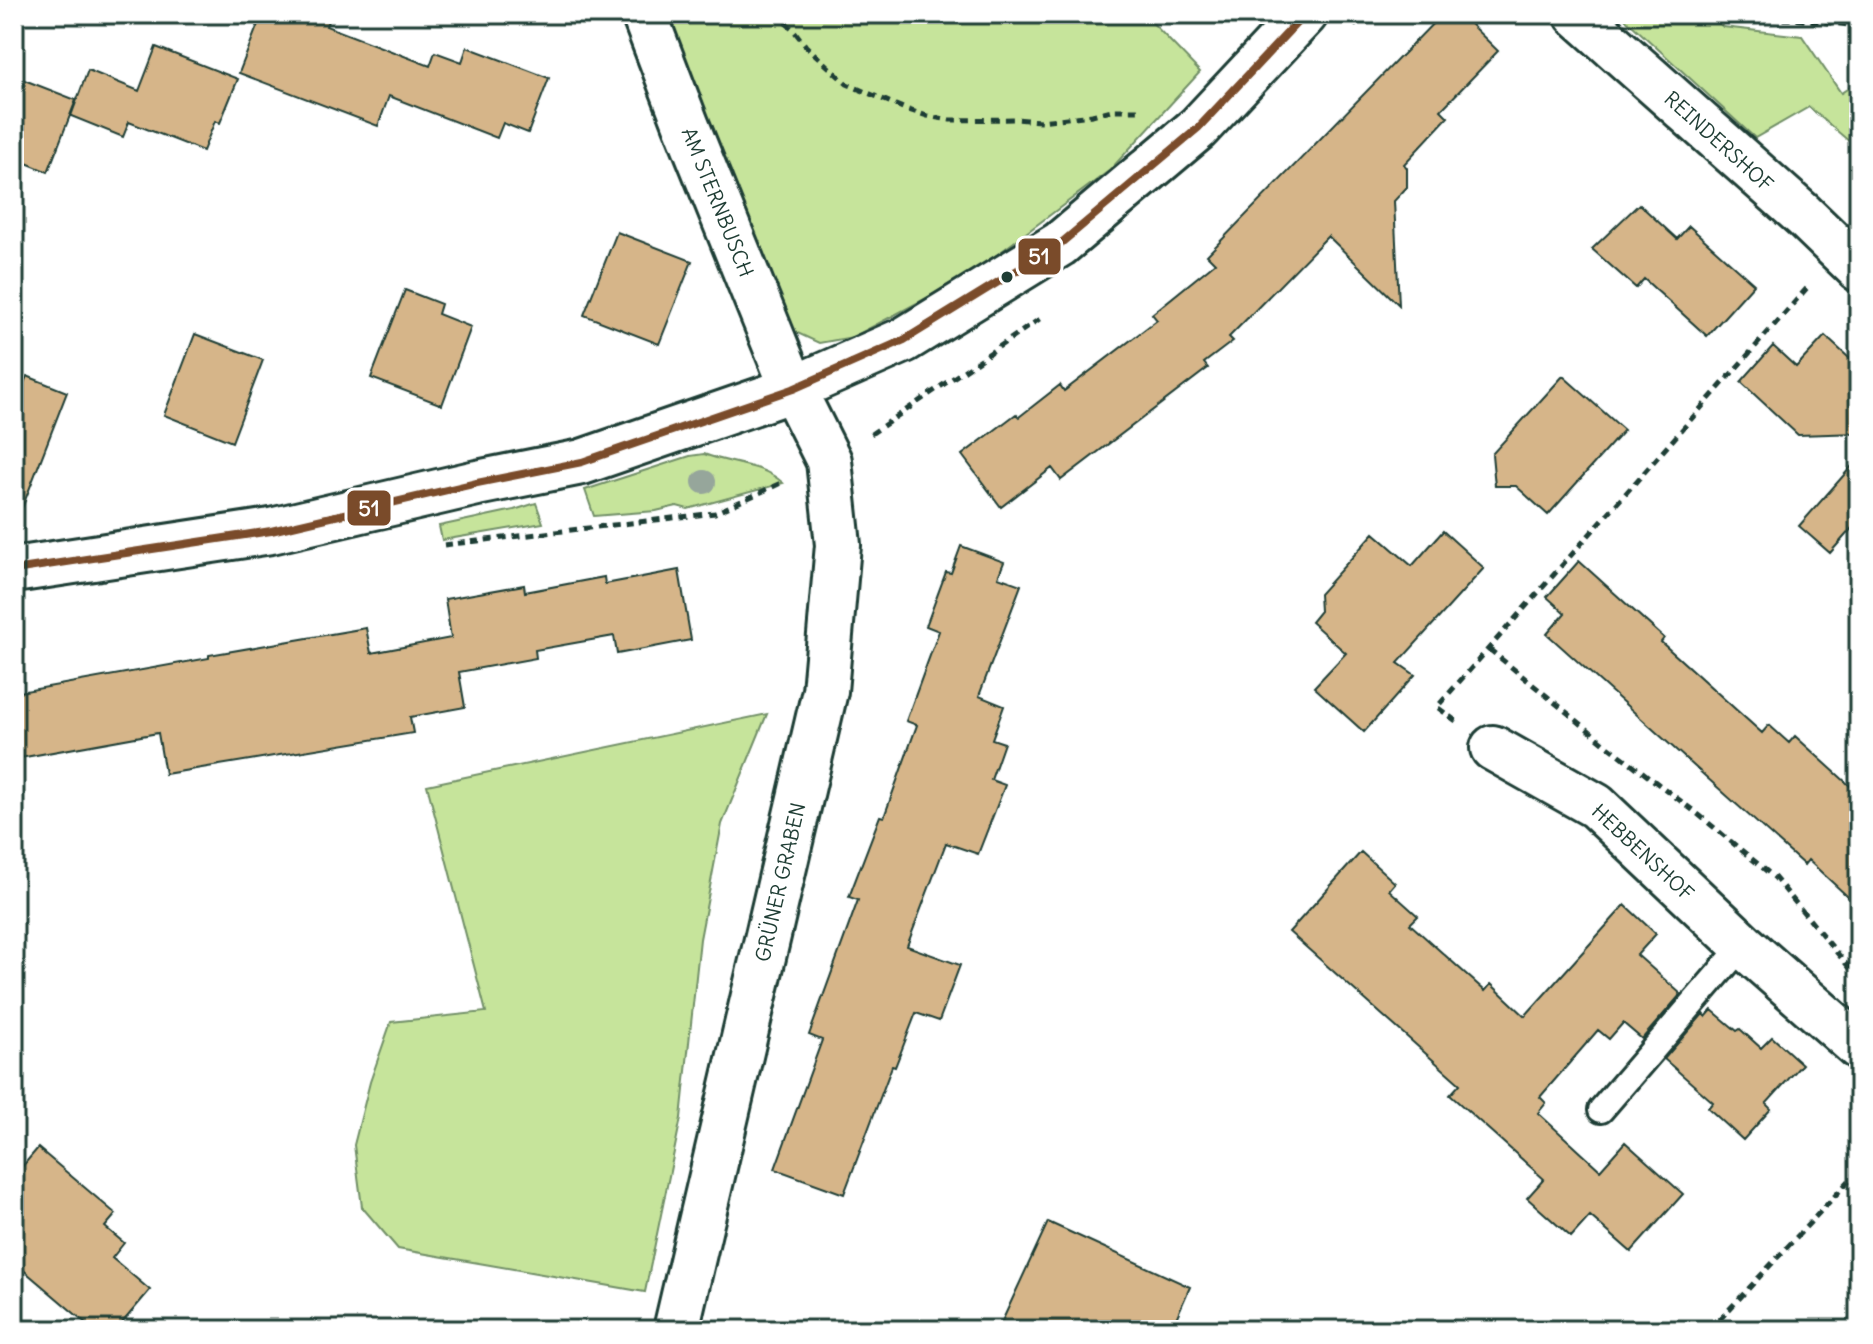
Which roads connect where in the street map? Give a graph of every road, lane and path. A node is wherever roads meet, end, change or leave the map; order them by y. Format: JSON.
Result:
{"nodes":[{"id":1,"x":644,"y":14,"type":"edge"},
{"id":2,"x":774,"y":14,"type":"edge"},
{"id":3,"x":1305,"y":14,"type":"edge"},
{"id":4,"x":1577,"y":14,"type":"edge"},
{"id":5,"x":1729,"y":14,"type":"edge"},
{"id":6,"x":1859,"y":26,"type":"edge"},
{"id":7,"x":1198,"y":128,"type":"junction"},
{"id":8,"x":1849,"y":260,"type":"edge"},
{"id":9,"x":793,"y":389,"type":"junction"},
{"id":10,"x":14,"y":570,"type":"edge"},
{"id":11,"x":1489,"y":649,"type":"junction"},
{"id":12,"x":1493,"y":748,"type":"joint"},
{"id":13,"x":1743,"y":945,"type":"junction"},
{"id":14,"x":1859,"y":979,"type":"edge"},
{"id":15,"x":1859,"y":1047,"type":"edge"},
{"id":16,"x":1601,"y":1110,"type":"dead end"},
{"id":17,"x":1859,"y":1170,"type":"edge"},
{"id":18,"x":676,"y":1330,"type":"edge"},
{"id":19,"x":1710,"y":1330,"type":"edge"}],
"edges":[{"from":1,"to":9,"type":"street","name":"AM STERNBUSCH"},
{"from":2,"to":7,"type":"path"},
{"from":3,"to":7,"type":"street"},
{"from":4,"to":8,"type":"street","name":"REINDERSHOF"},
{"from":5,"to":6,"type":"path"},
{"from":7,"to":9,"type":"street"},
{"from":8,"to":11,"type":"path"},
{"from":9,"to":10,"type":"street"},
{"from":9,"to":18,"type":"street","name":"GRÜNER GRABEN"},
{"from":11,"to":12,"type":"path"},
{"from":11,"to":14,"type":"path"},
{"from":12,"to":13,"type":"street","name":"HEBBENSHOF"},
{"from":13,"to":15,"type":"street","name":"HEBBENSHOF"},
{"from":13,"to":16,"type":"lane"},
{"from":17,"to":19,"type":"path"}]}
